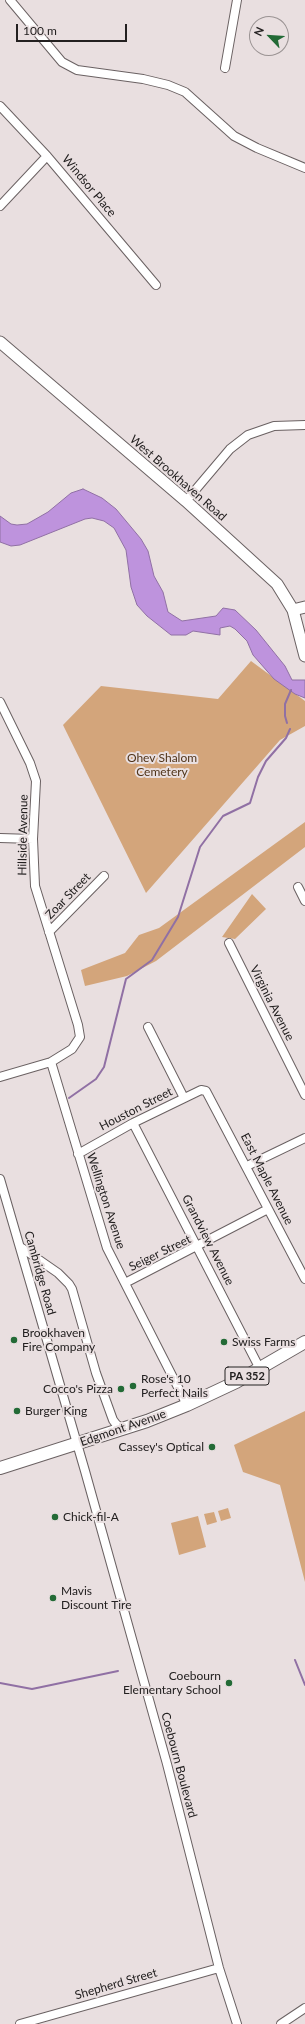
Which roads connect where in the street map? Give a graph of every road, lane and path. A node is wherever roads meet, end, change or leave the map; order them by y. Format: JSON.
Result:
{"nodes":[{"id":1,"x":10,"y":0,"type":"edge"},
{"id":2,"x":237,"y":0,"type":"edge"},
{"id":3,"x":225,"y":68,"type":"dead end"},
{"id":4,"x":0,"y":106,"type":"edge"},
{"id":5,"x":47,"y":156,"type":"junction"},
{"id":6,"x":305,"y":168,"type":"edge"},
{"id":7,"x":0,"y":206,"type":"edge"},
{"id":8,"x":156,"y":285,"type":"dead end"},
{"id":9,"x":0,"y":342,"type":"edge"},
{"id":10,"x":305,"y":426,"type":"edge"},
{"id":11,"x":186,"y":501,"type":"junction"},
{"id":12,"x":305,"y":607,"type":"edge"},
{"id":13,"x":293,"y":610,"type":"junction"},
{"id":14,"x":305,"y":656,"type":"edge"},
{"id":15,"x":0,"y":702,"type":"edge"},
{"id":16,"x":0,"y":838,"type":"edge"},
{"id":17,"x":33,"y":839,"type":"junction"},
{"id":18,"x":104,"y":876,"type":"dead end"},
{"id":19,"x":298,"y":887,"type":"dead end"},
{"id":20,"x":305,"y":901,"type":"edge"},
{"id":21,"x":49,"y":932,"type":"junction"},
{"id":22,"x":229,"y":943,"type":"dead end"},
{"id":23,"x":148,"y":1027,"type":"dead end"},
{"id":24,"x":50,"y":1062,"type":"junction"},
{"id":25,"x":0,"y":1077,"type":"edge"},
{"id":26,"x":206,"y":1090,"type":"joint"},
{"id":27,"x":305,"y":1095,"type":"edge"},
{"id":28,"x":184,"y":1098,"type":"junction"},
{"id":29,"x":133,"y":1123,"type":"junction"},
{"id":30,"x":305,"y":1138,"type":"edge"},
{"id":31,"x":78,"y":1154,"type":"junction"},
{"id":32,"x":247,"y":1166,"type":"junction"},
{"id":33,"x":0,"y":1179,"type":"edge"},
{"id":34,"x":268,"y":1209,"type":"junction"},
{"id":35,"x":199,"y":1247,"type":"junction"},
{"id":36,"x":22,"y":1248,"type":"junction"},
{"id":37,"x":305,"y":1279,"type":"edge"},
{"id":38,"x":125,"y":1283,"type":"junction"},
{"id":39,"x":305,"y":1342,"type":"edge"},
{"id":40,"x":260,"y":1369,"type":"junction"},
{"id":41,"x":187,"y":1405,"type":"junction"},
{"id":42,"x":123,"y":1428,"type":"junction"},
{"id":43,"x":77,"y":1444,"type":"junction"},
{"id":44,"x":0,"y":1468,"type":"edge"},
{"id":45,"x":219,"y":1968,"type":"junction"},
{"id":46,"x":305,"y":2008,"type":"edge"},
{"id":47,"x":20,"y":2024,"type":"edge"},
{"id":48,"x":237,"y":2024,"type":"edge"},
{"id":49,"x":281,"y":2024,"type":"edge"}],
"edges":[{"from":1,"to":6,"type":"street"},
{"from":2,"to":3,"type":"street"},
{"from":4,"to":5,"type":"street","name":"Windsor Place"},
{"from":5,"to":7,"type":"street"},
{"from":5,"to":8,"type":"street","name":"Windsor Place"},
{"from":9,"to":11,"type":"street","name":"West Brookhaven Road"},
{"from":10,"to":11,"type":"street"},
{"from":11,"to":13,"type":"street","name":"West Brookhaven Road"},
{"from":12,"to":13,"type":"street"},
{"from":13,"to":14,"type":"street","name":"West Brookhaven Road"},
{"from":15,"to":17,"type":"street","name":"Hillside Avenue"},
{"from":16,"to":17,"type":"street"},
{"from":17,"to":21,"type":"street","name":"Hillside Avenue"},
{"from":18,"to":21,"type":"street","name":"Zoar Street"},
{"from":19,"to":20,"type":"street"},
{"from":21,"to":24,"type":"street","name":"Hillside Avenue"},
{"from":22,"to":27,"type":"street","name":"Virginia Avenue"},
{"from":23,"to":28,"type":"street"},
{"from":24,"to":25,"type":"street"},
{"from":24,"to":31,"type":"street","name":"Wellington Avenue"},
{"from":26,"to":28,"type":"street","name":"Houston Street"},
{"from":26,"to":32,"type":"street","name":"East Maple Avenue"},
{"from":28,"to":29,"type":"street","name":"Houston Street"},
{"from":29,"to":31,"type":"street","name":"Houston Street"},
{"from":29,"to":35,"type":"street","name":"Grandview Avenue"},
{"from":30,"to":32,"type":"street"},
{"from":31,"to":38,"type":"street","name":"Wellington Avenue"},
{"from":32,"to":34,"type":"street","name":"East Maple Avenue"},
{"from":33,"to":36,"type":"street","name":"Cambridge Road"},
{"from":34,"to":35,"type":"street","name":"Seiger Street"},
{"from":34,"to":37,"type":"street","name":"East Maple Avenue"},
{"from":35,"to":38,"type":"street","name":"Seiger Street"},
{"from":35,"to":40,"type":"street","name":"Grandview Avenue"},
{"from":36,"to":42,"type":"street"},
{"from":36,"to":43,"type":"street","name":"Cambridge Road"},
{"from":38,"to":41,"type":"street","name":"Wellington Avenue"},
{"from":39,"to":40,"type":"main road","name":"Edgmont Avenue","number":"PA 352"},
{"from":40,"to":41,"type":"main road","name":"Edgmont Avenue","number":"PA 352"},
{"from":41,"to":42,"type":"main road","name":"Edgmont Avenue","number":"PA 352"},
{"from":42,"to":43,"type":"main road","name":"Edgmont Avenue","number":"PA 352"},
{"from":43,"to":44,"type":"main road","name":"Edgmont Avenue","number":"PA 352"},
{"from":43,"to":45,"type":"street","name":"Coebourn Boulevard"},
{"from":45,"to":47,"type":"street","name":"Shepherd Street"},
{"from":45,"to":48,"type":"street","name":"Coebourn Boulevard"},
{"from":46,"to":49,"type":"street"}]}
